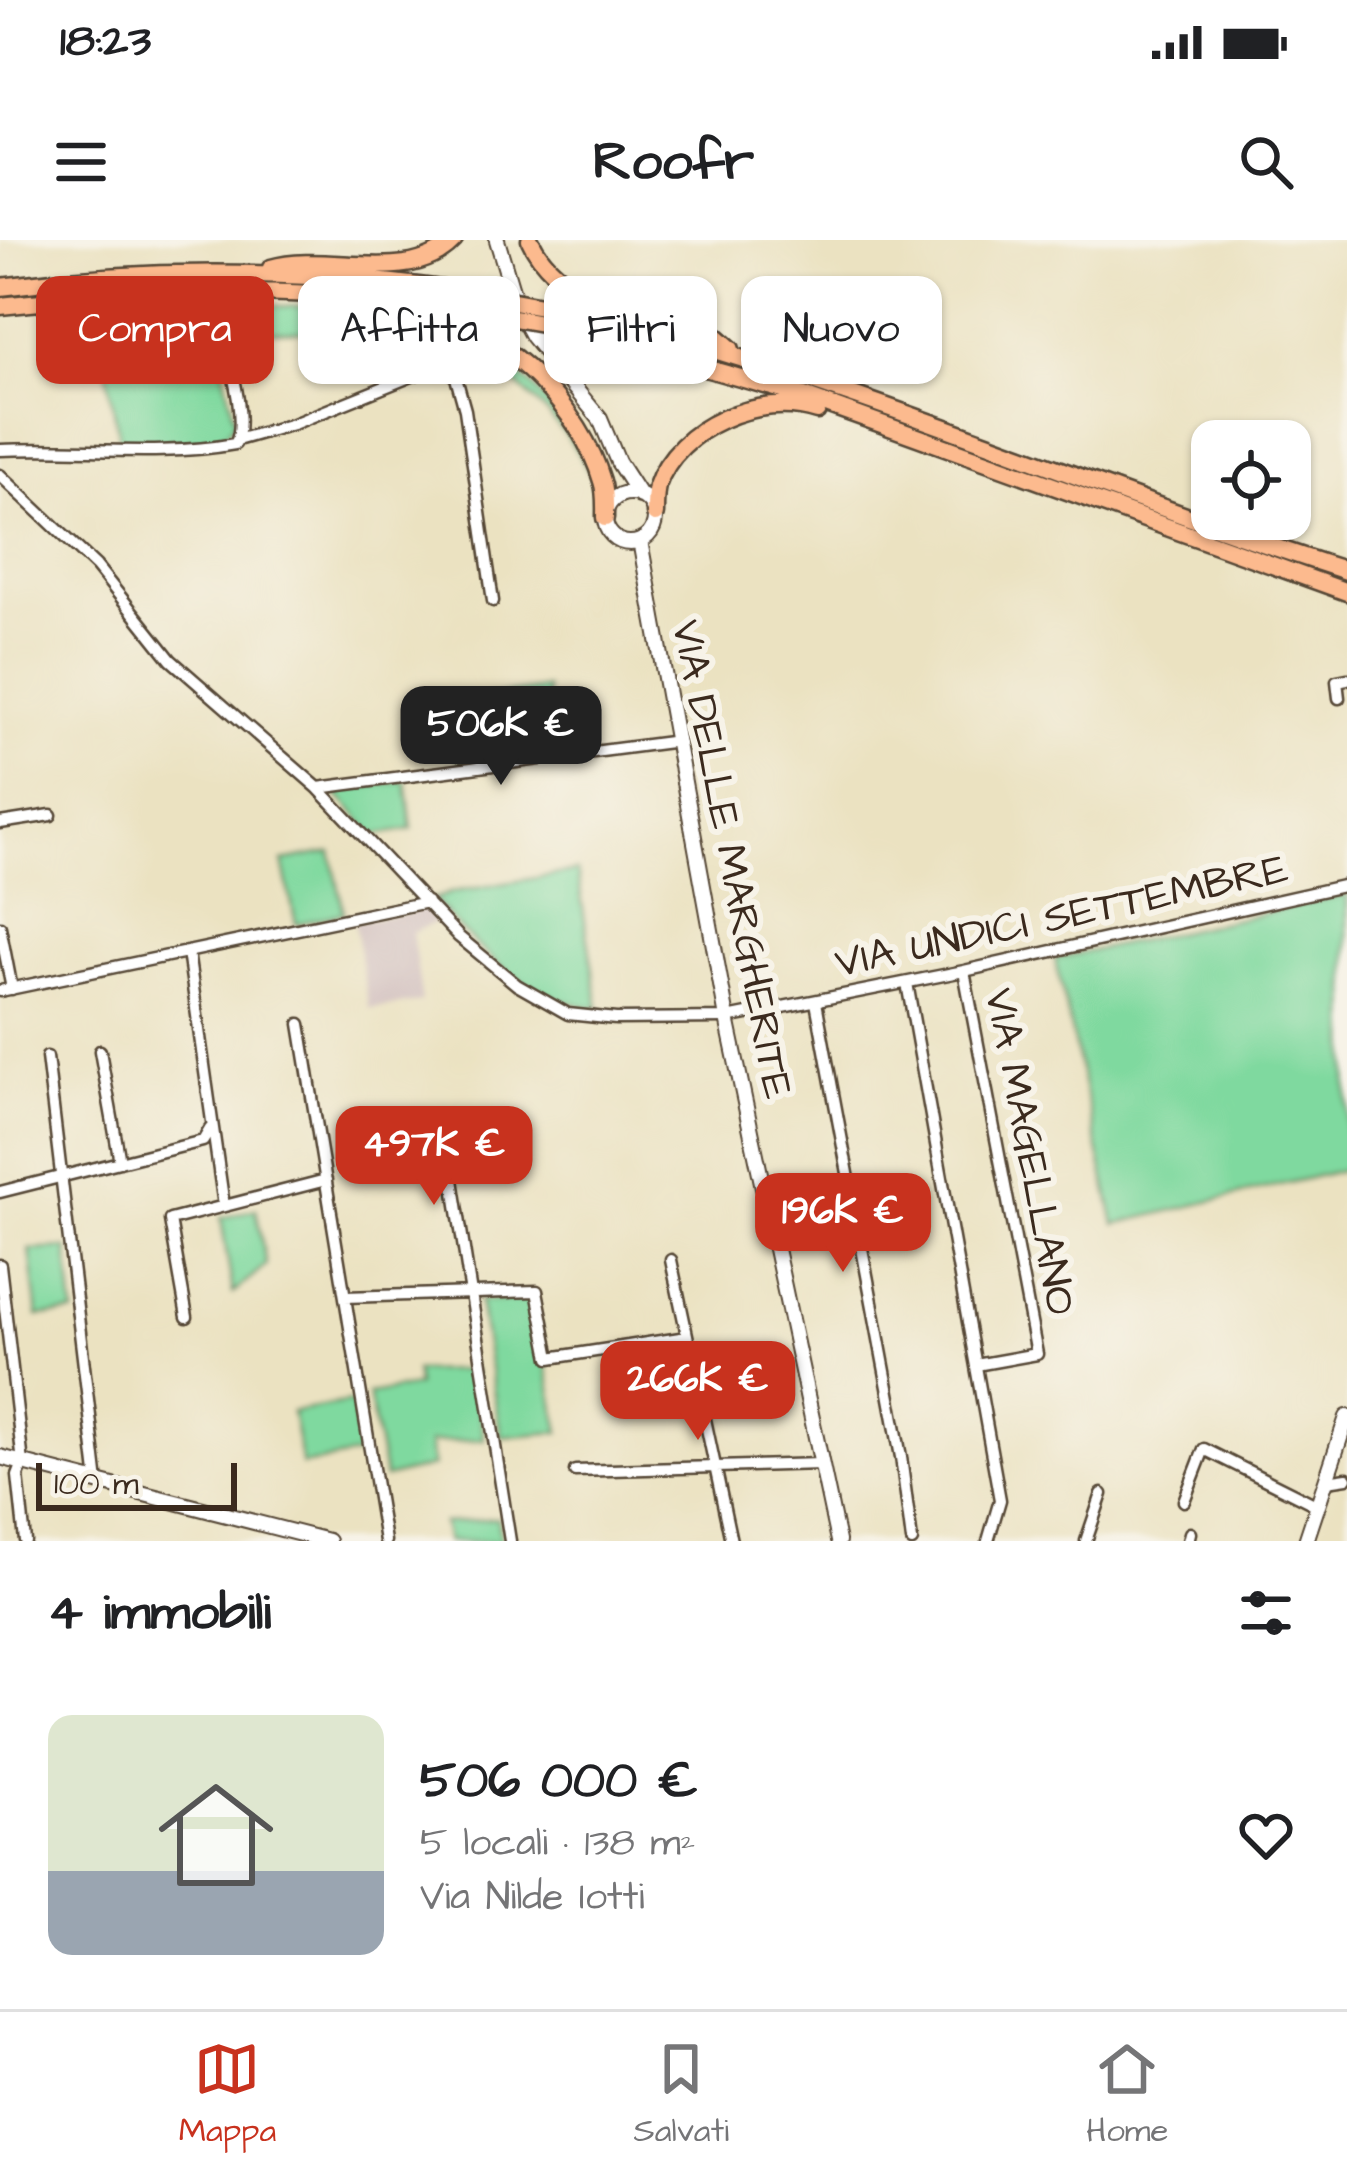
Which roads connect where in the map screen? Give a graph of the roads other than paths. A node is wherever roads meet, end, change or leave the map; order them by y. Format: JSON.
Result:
{"nodes":[{"id":1,"x":454,"y":240,"type":"edge"},
{"id":2,"x":497,"y":240,"type":"edge"},
{"id":3,"x":530,"y":240,"type":"edge"},
{"id":4,"x":70,"y":276,"type":"edge"},
{"id":5,"x":176,"y":276,"type":"edge"},
{"id":6,"x":257,"y":276,"type":"edge"},
{"id":7,"x":274,"y":278,"type":"edge"},
{"id":8,"x":36,"y":280,"type":"edge"},
{"id":9,"x":0,"y":284,"type":"edge"},
{"id":10,"x":36,"y":284,"type":"edge"},
{"id":11,"x":274,"y":292,"type":"edge"},
{"id":12,"x":280,"y":292,"type":"junction"},
{"id":13,"x":36,"y":299,"type":"edge"},
{"id":14,"x":0,"y":306,"type":"edge"},
{"id":15,"x":544,"y":314,"type":"edge"},
{"id":16,"x":544,"y":316,"type":"edge"},
{"id":17,"x":717,"y":350,"type":"edge"},
{"id":18,"x":740,"y":357,"type":"junction"},
{"id":19,"x":717,"y":369,"type":"edge"},
{"id":20,"x":234,"y":384,"type":"edge"},
{"id":21,"x":237,"y":440,"type":"junction"},
{"id":22,"x":0,"y":450,"type":"edge"},
{"id":23,"x":969,"y":456,"type":"junction"},
{"id":24,"x":618,"y":462,"type":"junction"},
{"id":25,"x":0,"y":475,"type":"edge"},
{"id":26,"x":640,"y":496,"type":"junction"},
{"id":27,"x":617,"y":497,"type":"junction"},
{"id":28,"x":655,"y":514,"type":"junction"},
{"id":29,"x":605,"y":518,"type":"junction"},
{"id":30,"x":640,"y":541,"type":"junction"},
{"id":31,"x":1347,"y":571,"type":"edge"},
{"id":32,"x":1347,"y":592,"type":"edge"},
{"id":33,"x":493,"y":601,"type":"dead end"},
{"id":34,"x":1347,"y":679,"type":"edge"},
{"id":35,"x":1339,"y":698,"type":"dead end"},
{"id":36,"x":678,"y":741,"type":"junction"},
{"id":37,"x":318,"y":788,"type":"junction"},
{"id":38,"x":51,"y":814,"type":"dead end"},
{"id":39,"x":0,"y":823,"type":"edge"},
{"id":40,"x":1347,"y":885,"type":"edge"},
{"id":41,"x":427,"y":902,"type":"junction"},
{"id":42,"x":0,"y":927,"type":"edge"},
{"id":43,"x":188,"y":952,"type":"junction"},
{"id":44,"x":964,"y":971,"type":"junction"},
{"id":45,"x":908,"y":983,"type":"junction"},
{"id":46,"x":6,"y":990,"type":"edge"},
{"id":47,"x":816,"y":1003,"type":"junction"},
{"id":48,"x":728,"y":1018,"type":"junction"},
{"id":49,"x":300,"y":1024,"type":"dead end"},
{"id":50,"x":100,"y":1051,"type":"dead end"},
{"id":51,"x":47,"y":1057,"type":"dead end"},
{"id":52,"x":443,"y":1116,"type":"dead end"},
{"id":53,"x":212,"y":1118,"type":"junction"},
{"id":54,"x":120,"y":1162,"type":"junction"},
{"id":55,"x":63,"y":1176,"type":"junction"},
{"id":56,"x":326,"y":1180,"type":"junction"},
{"id":57,"x":0,"y":1192,"type":"edge"},
{"id":58,"x":224,"y":1206,"type":"junction"},
{"id":59,"x":671,"y":1260,"type":"dead end"},
{"id":60,"x":0,"y":1265,"type":"edge"},
{"id":61,"x":471,"y":1293,"type":"junction"},
{"id":62,"x":345,"y":1297,"type":"junction"},
{"id":63,"x":187,"y":1317,"type":"dead end"},
{"id":64,"x":687,"y":1337,"type":"junction"},
{"id":65,"x":976,"y":1365,"type":"junction"},
{"id":66,"x":1347,"y":1418,"type":"edge"},
{"id":67,"x":0,"y":1456,"type":"edge"},
{"id":68,"x":23,"y":1463,"type":"junction"},
{"id":69,"x":823,"y":1464,"type":"junction"},
{"id":70,"x":714,"y":1466,"type":"junction"},
{"id":71,"x":575,"y":1472,"type":"dead end"},
{"id":72,"x":1347,"y":1478,"type":"edge"},
{"id":73,"x":1327,"y":1481,"type":"junction"},
{"id":74,"x":98,"y":1483,"type":"junction"},
{"id":75,"x":1102,"y":1494,"type":"dead end"},
{"id":76,"x":1184,"y":1501,"type":"dead end"},
{"id":77,"x":1318,"y":1506,"type":"junction"},
{"id":78,"x":25,"y":1541,"type":"edge"},
{"id":79,"x":328,"y":1541,"type":"edge"},
{"id":80,"x":386,"y":1541,"type":"edge"},
{"id":81,"x":510,"y":1541,"type":"edge"},
{"id":82,"x":731,"y":1541,"type":"edge"},
{"id":83,"x":838,"y":1541,"type":"edge"},
{"id":84,"x":912,"y":1541,"type":"edge"},
{"id":85,"x":988,"y":1541,"type":"edge"},
{"id":86,"x":1086,"y":1541,"type":"edge"},
{"id":87,"x":1306,"y":1541,"type":"edge"}],
"edges":[{"from":1,"to":6,"type":"highway"},
{"from":2,"to":24,"type":"street"},
{"from":3,"to":18,"type":"highway"},
{"from":4,"to":5,"type":"highway"},
{"from":7,"to":15,"type":"highway","bridge":true},
{"from":8,"to":9,"type":"highway"},
{"from":9,"to":10,"type":"highway"},
{"from":11,"to":12,"type":"highway"},
{"from":12,"to":16,"type":"highway","bridge":true},
{"from":12,"to":29,"type":"highway"},
{"from":13,"to":14,"type":"highway"},
{"from":17,"to":18,"type":"highway"},
{"from":18,"to":31,"type":"highway"},
{"from":19,"to":23,"type":"highway"},
{"from":20,"to":21,"type":"street"},
{"from":21,"to":22,"type":"street"},
{"from":21,"to":33,"type":"street"},
{"from":23,"to":28,"type":"highway"},
{"from":23,"to":32,"type":"highway"},
{"from":24,"to":26,"type":"street"},
{"from":24,"to":27,"type":"street"},
{"from":25,"to":37,"type":"street","name":"VIA UNDICI SETTEMBRE"},
{"from":26,"to":27,"type":"street"},
{"from":26,"to":28,"type":"street"},
{"from":27,"to":29,"type":"street"},
{"from":28,"to":30,"type":"street"},
{"from":29,"to":30,"type":"street"},
{"from":30,"to":36,"type":"street","name":"VIA DELLE MARGHERITE"},
{"from":34,"to":35,"type":"street"},
{"from":36,"to":37,"type":"street"},
{"from":36,"to":48,"type":"street","name":"VIA DELLE MARGHERITE"},
{"from":37,"to":41,"type":"street","name":"VIA UNDICI SETTEMBRE"},
{"from":38,"to":39,"type":"street"},
{"from":40,"to":44,"type":"street","name":"VIA UNDICI SETTEMBRE"},
{"from":41,"to":43,"type":"street"},
{"from":41,"to":48,"type":"street","name":"VIA UNDICI SETTEMBRE"},
{"from":42,"to":46,"type":"street"},
{"from":43,"to":46,"type":"street"},
{"from":43,"to":53,"type":"street"},
{"from":44,"to":45,"type":"street","name":"VIA UNDICI SETTEMBRE"},
{"from":44,"to":65,"type":"street","name":"VIA MAGELLANO"},
{"from":45,"to":47,"type":"street","name":"VIA UNDICI SETTEMBRE"},
{"from":45,"to":65,"type":"street"},
{"from":47,"to":48,"type":"street","name":"VIA UNDICI SETTEMBRE"},
{"from":47,"to":84,"type":"street"},
{"from":48,"to":69,"type":"street","name":"VIA DELLE MARGHERITE"},
{"from":49,"to":56,"type":"street"},
{"from":50,"to":54,"type":"street"},
{"from":51,"to":55,"type":"street"},
{"from":52,"to":61,"type":"street"},
{"from":53,"to":54,"type":"street"},
{"from":53,"to":58,"type":"street"},
{"from":54,"to":55,"type":"street"},
{"from":55,"to":57,"type":"street"},
{"from":55,"to":74,"type":"street"},
{"from":56,"to":58,"type":"street"},
{"from":56,"to":62,"type":"street"},
{"from":58,"to":63,"type":"street"},
{"from":59,"to":64,"type":"street"},
{"from":60,"to":68,"type":"street"},
{"from":61,"to":62,"type":"street"},
{"from":61,"to":64,"type":"street"},
{"from":61,"to":81,"type":"street"},
{"from":62,"to":80,"type":"street"},
{"from":64,"to":70,"type":"street"},
{"from":65,"to":85,"type":"street"},
{"from":66,"to":73,"type":"street"},
{"from":67,"to":68,"type":"street"},
{"from":68,"to":74,"type":"street"},
{"from":68,"to":78,"type":"street"},
{"from":69,"to":70,"type":"street"},
{"from":69,"to":83,"type":"street","name":"VIA DELLE MARGHERITE"},
{"from":70,"to":71,"type":"street"},
{"from":70,"to":82,"type":"street"},
{"from":72,"to":73,"type":"street"},
{"from":73,"to":77,"type":"street"},
{"from":74,"to":79,"type":"street"},
{"from":75,"to":86,"type":"street"},
{"from":76,"to":77,"type":"street"},
{"from":77,"to":87,"type":"street"}]}
